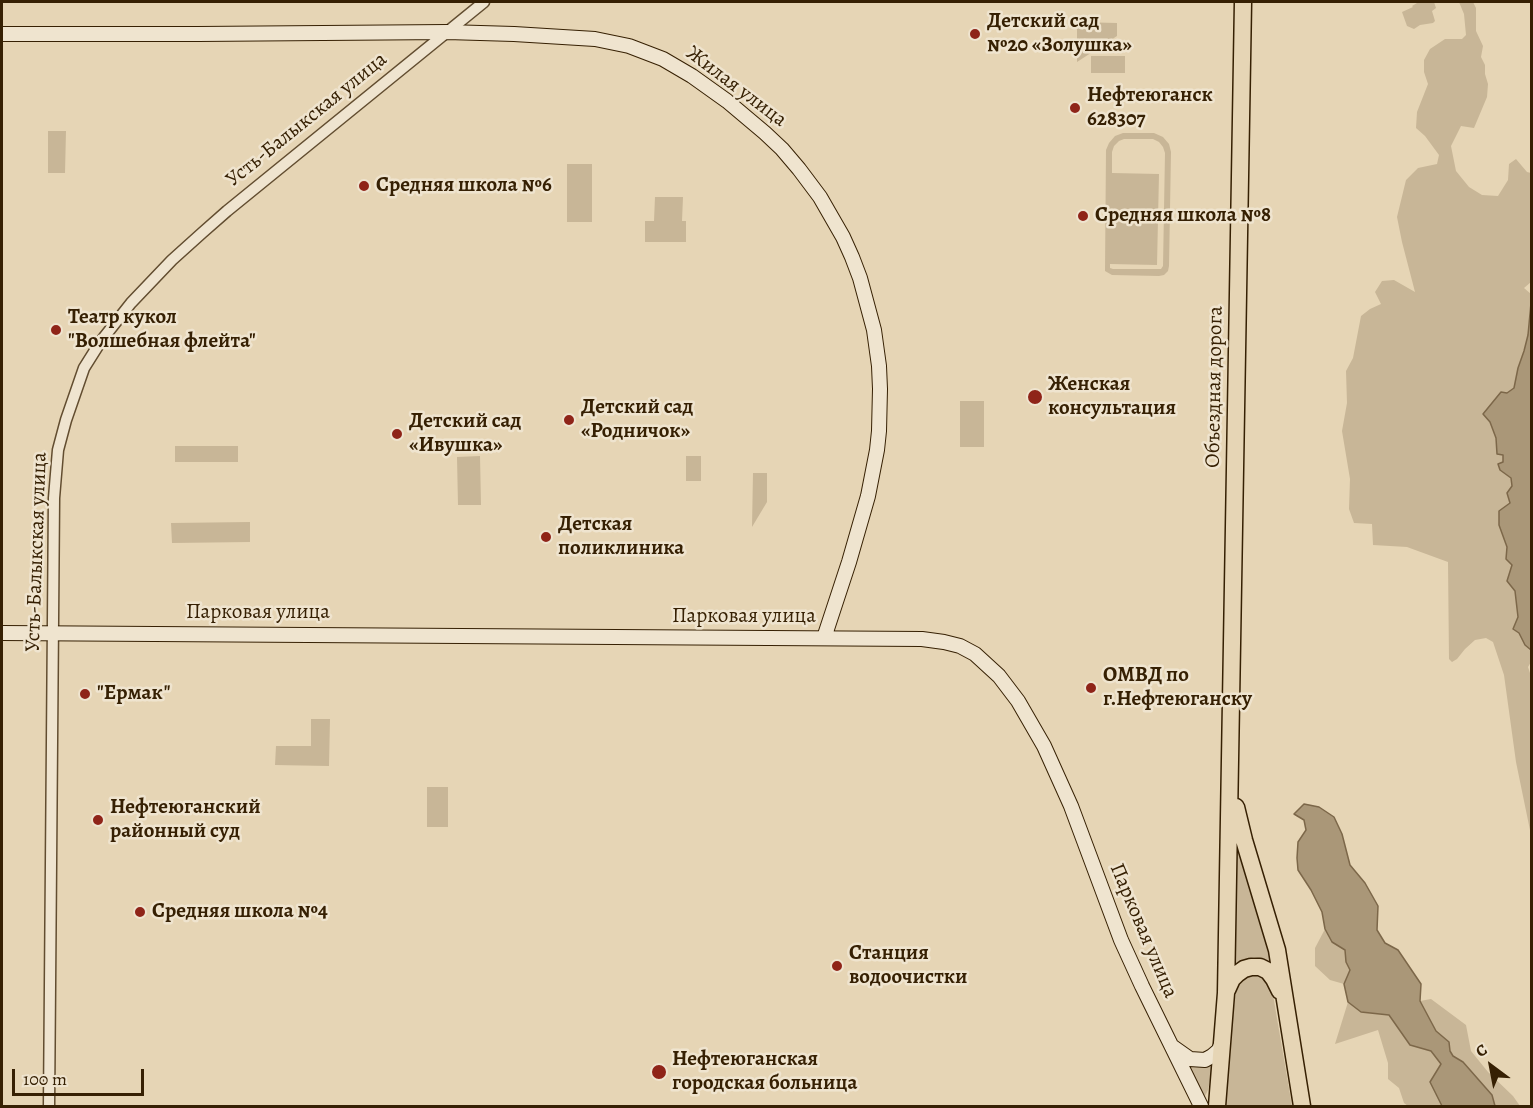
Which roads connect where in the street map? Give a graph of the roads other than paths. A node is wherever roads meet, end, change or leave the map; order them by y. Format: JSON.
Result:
{"nodes":[{"id":1,"x":484,"y":2,"type":"edge"},
{"id":2,"x":1243,"y":2,"type":"edge"},
{"id":3,"x":447,"y":32,"type":"junction"},
{"id":4,"x":2,"y":34,"type":"edge"},
{"id":5,"x":2,"y":633,"type":"edge"},
{"id":6,"x":52,"y":633,"type":"junction"},
{"id":7,"x":825,"y":638,"type":"junction"},
{"id":8,"x":1231,"y":773,"type":"junction"},
{"id":9,"x":1226,"y":993,"type":"junction"},
{"id":10,"x":1285,"y":1002,"type":"junction"},
{"id":11,"x":1223,"y":1041,"type":"junction"},
{"id":12,"x":1169,"y":1043,"type":"junction"},
{"id":13,"x":1218,"y":1085,"type":"junction"},
{"id":14,"x":49,"y":1107,"type":"edge"},
{"id":15,"x":1201,"y":1107,"type":"edge"},
{"id":16,"x":1208,"y":1107,"type":"edge"},
{"id":17,"x":1217,"y":1107,"type":"edge"},
{"id":18,"x":1302,"y":1107,"type":"edge"}],
"edges":[{"from":1,"to":3,"type":"street","name":"Усть-Балыкская улица"},
{"from":2,"to":8,"type":"main road","name":"Объездная дорога"},
{"from":3,"to":4,"type":"main road","name":"Жилая улица"},
{"from":3,"to":6,"type":"street","name":"Усть-Балыкская улица"},
{"from":3,"to":7,"type":"main road","name":"Жилая улица"},
{"from":5,"to":6,"type":"main road","name":"Парковая улица"},
{"from":6,"to":7,"type":"main road","name":"Парковая улица"},
{"from":6,"to":14,"type":"street","name":"Усть-Балыкская улица"},
{"from":7,"to":12,"type":"main road","name":"Парковая улица"},
{"from":8,"to":9,"type":"main road"},
{"from":8,"to":10,"type":"main road"},
{"from":9,"to":10,"type":"main road"},
{"from":9,"to":11,"type":"main road"},
{"from":10,"to":18,"type":"main road"},
{"from":11,"to":12,"type":"main road"},
{"from":11,"to":13,"type":"main road"},
{"from":12,"to":15,"type":"main road","name":"Парковая улица"},
{"from":13,"to":16,"type":"main road"},
{"from":13,"to":17,"type":"main road"}]}
